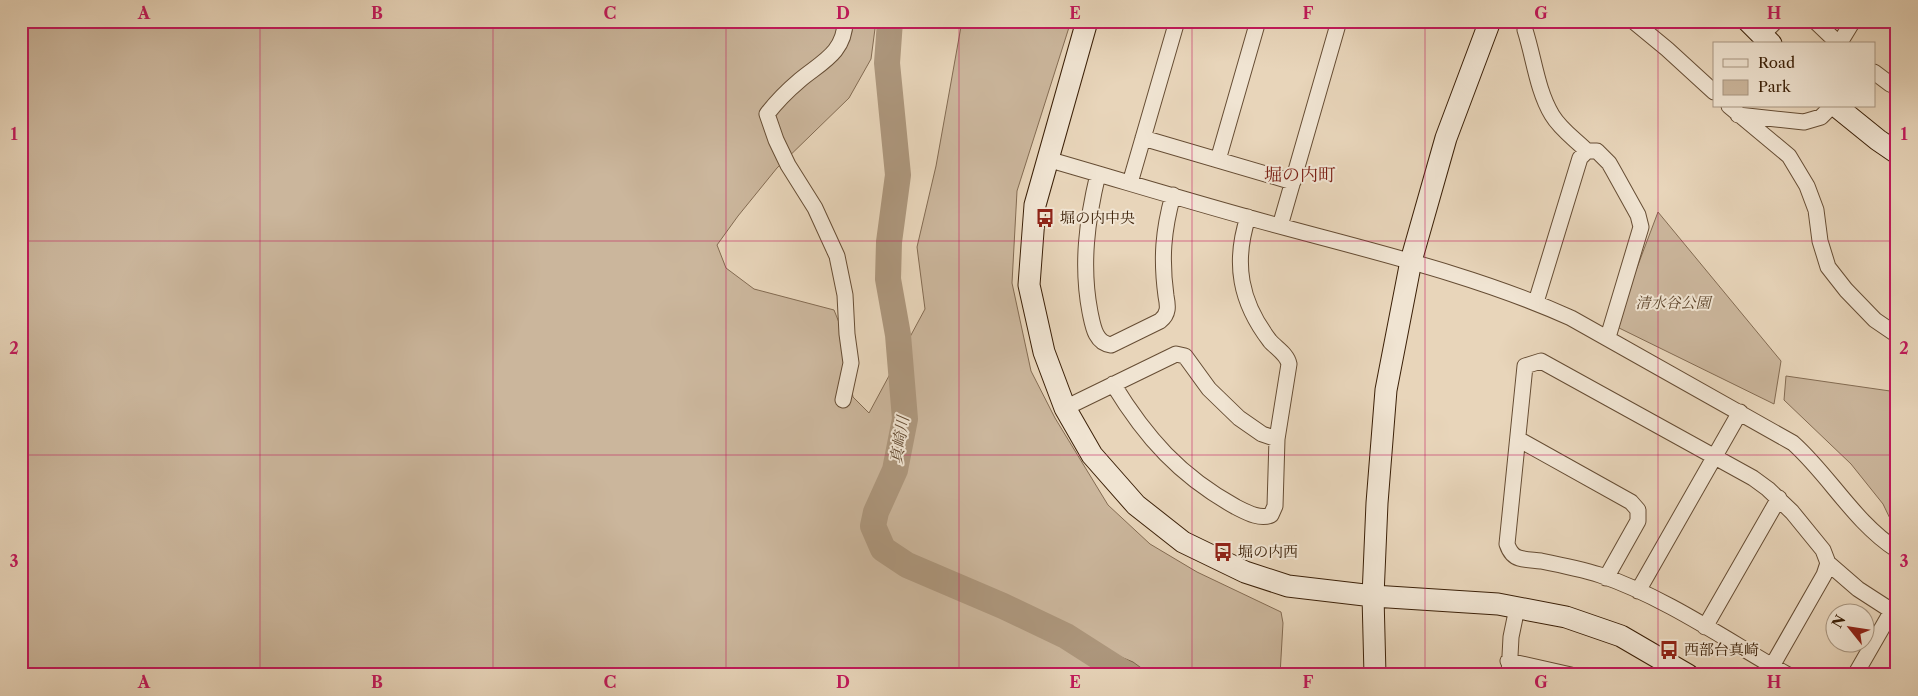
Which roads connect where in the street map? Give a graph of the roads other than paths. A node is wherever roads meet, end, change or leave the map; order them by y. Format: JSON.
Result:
{"nodes":[{"id":1,"x":845,"y":21,"type":"edge"},
{"id":2,"x":1087,"y":21,"type":"edge"},
{"id":3,"x":1177,"y":21,"type":"edge"},
{"id":4,"x":1258,"y":21,"type":"edge"},
{"id":5,"x":1339,"y":21,"type":"edge"},
{"id":6,"x":1490,"y":21,"type":"edge"},
{"id":7,"x":1525,"y":21,"type":"edge"},
{"id":8,"x":1633,"y":21,"type":"edge"},
{"id":9,"x":1815,"y":21,"type":"edge"},
{"id":10,"x":1853,"y":21,"type":"edge"},
{"id":11,"x":1837,"y":42,"type":"edge"},
{"id":12,"x":1840,"y":42,"type":"edge"},
{"id":13,"x":1876,"y":73,"type":"edge"},
{"id":14,"x":1896,"y":87,"type":"edge"},
{"id":15,"x":1713,"y":91,"type":"edge"},
{"id":16,"x":1897,"y":91,"type":"edge"},
{"id":17,"x":1830,"y":108,"type":"edge"},
{"id":18,"x":1838,"y":108,"type":"edge"},
{"id":19,"x":1734,"y":111,"type":"edge"},
{"id":20,"x":1143,"y":138,"type":"junction"},
{"id":21,"x":1587,"y":151,"type":"junction"},
{"id":22,"x":1897,"y":153,"type":"edge"},
{"id":23,"x":1047,"y":159,"type":"junction"},
{"id":24,"x":1218,"y":160,"type":"junction"},
{"id":25,"x":1098,"y":174,"type":"junction"},
{"id":26,"x":1293,"y":182,"type":"junction"},
{"id":27,"x":1130,"y":183,"type":"junction"},
{"id":28,"x":1173,"y":195,"type":"junction"},
{"id":29,"x":1248,"y":217,"type":"junction"},
{"id":30,"x":1280,"y":226,"type":"junction"},
{"id":31,"x":1411,"y":261,"type":"junction"},
{"id":32,"x":1536,"y":302,"type":"junction"},
{"id":33,"x":1897,"y":335,"type":"edge"},
{"id":34,"x":1608,"y":337,"type":"junction"},
{"id":35,"x":1113,"y":384,"type":"junction"},
{"id":36,"x":843,"y":400,"type":"dead end"},
{"id":37,"x":1065,"y":408,"type":"junction"},
{"id":38,"x":1740,"y":412,"type":"junction"},
{"id":39,"x":1277,"y":439,"type":"junction"},
{"id":40,"x":1518,"y":439,"type":"junction"},
{"id":41,"x":1714,"y":457,"type":"junction"},
{"id":42,"x":1779,"y":498,"type":"junction"},
{"id":43,"x":1897,"y":550,"type":"edge"},
{"id":44,"x":1828,"y":562,"type":"junction"},
{"id":45,"x":1606,"y":578,"type":"junction"},
{"id":46,"x":1638,"y":590,"type":"junction"},
{"id":47,"x":1373,"y":596,"type":"junction"},
{"id":48,"x":1894,"y":606,"type":"edge"},
{"id":49,"x":1517,"y":608,"type":"junction"},
{"id":50,"x":1705,"y":627,"type":"junction"},
{"id":51,"x":1772,"y":666,"type":"junction"},
{"id":52,"x":1509,"y":668,"type":"edge"},
{"id":53,"x":1375,"y":675,"type":"edge"},
{"id":54,"x":1571,"y":675,"type":"edge"},
{"id":55,"x":1688,"y":675,"type":"edge"},
{"id":56,"x":1788,"y":675,"type":"edge"},
{"id":57,"x":1855,"y":675,"type":"edge"}],
"edges":[{"from":1,"to":36,"type":"street"},
{"from":2,"to":23,"type":"street"},
{"from":3,"to":20,"type":"street"},
{"from":4,"to":24,"type":"street"},
{"from":5,"to":26,"type":"street"},
{"from":6,"to":31,"type":"street"},
{"from":7,"to":21,"type":"street"},
{"from":8,"to":15,"type":"street"},
{"from":9,"to":11,"type":"street"},
{"from":10,"to":12,"type":"street"},
{"from":13,"to":14,"type":"street"},
{"from":14,"to":16,"type":"street"},
{"from":17,"to":19,"type":"street"},
{"from":18,"to":22,"type":"street"},
{"from":19,"to":33,"type":"street"},
{"from":20,"to":24,"type":"street"},
{"from":20,"to":27,"type":"street"},
{"from":21,"to":32,"type":"street"},
{"from":21,"to":34,"type":"street"},
{"from":23,"to":25,"type":"street"},
{"from":23,"to":37,"type":"street"},
{"from":24,"to":26,"type":"street"},
{"from":25,"to":27,"type":"street"},
{"from":25,"to":28,"type":"street"},
{"from":26,"to":30,"type":"street"},
{"from":27,"to":28,"type":"street"},
{"from":28,"to":29,"type":"street"},
{"from":29,"to":30,"type":"street"},
{"from":29,"to":39,"type":"street"},
{"from":30,"to":31,"type":"street"},
{"from":31,"to":32,"type":"street"},
{"from":31,"to":47,"type":"street"},
{"from":32,"to":34,"type":"street"},
{"from":34,"to":38,"type":"street"},
{"from":35,"to":37,"type":"street"},
{"from":35,"to":39,"type":"street"},
{"from":35,"to":39,"type":"street"},
{"from":37,"to":47,"type":"street"},
{"from":38,"to":41,"type":"street"},
{"from":38,"to":43,"type":"street"},
{"from":40,"to":41,"type":"street"},
{"from":40,"to":45,"type":"street"},
{"from":40,"to":45,"type":"street"},
{"from":41,"to":42,"type":"street"},
{"from":41,"to":46,"type":"street"},
{"from":42,"to":44,"type":"street"},
{"from":42,"to":50,"type":"street"},
{"from":44,"to":48,"type":"street"},
{"from":44,"to":51,"type":"street"},
{"from":45,"to":46,"type":"street"},
{"from":46,"to":50,"type":"street"},
{"from":47,"to":49,"type":"street"},
{"from":47,"to":53,"type":"street"},
{"from":48,"to":57,"type":"street"},
{"from":49,"to":52,"type":"street"},
{"from":49,"to":55,"type":"street"},
{"from":50,"to":51,"type":"street"},
{"from":51,"to":56,"type":"street"},
{"from":52,"to":54,"type":"street"}]}
